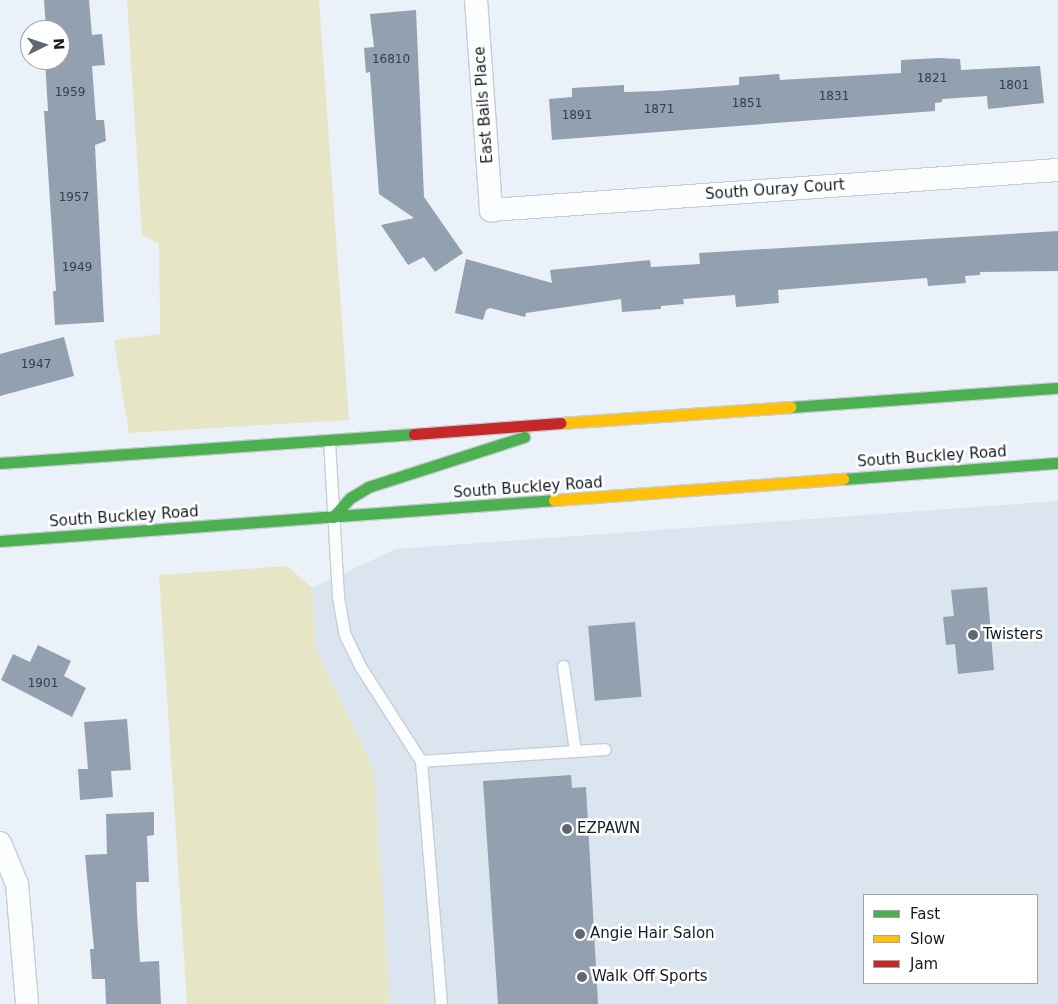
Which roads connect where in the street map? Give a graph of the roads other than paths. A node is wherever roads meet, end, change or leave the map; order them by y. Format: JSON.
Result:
{"nodes":[{"id":1,"x":476,"y":0,"type":"edge"},
{"id":2,"x":1058,"y":170,"type":"edge"},
{"id":3,"x":491,"y":210,"type":"joint"},
{"id":4,"x":1058,"y":388,"type":"edge"},
{"id":5,"x":565,"y":423,"type":"junction"},
{"id":6,"x":329,"y":440,"type":"junction"},
{"id":7,"x":0,"y":463,"type":"edge"},
{"id":8,"x":1058,"y":463,"type":"edge"},
{"id":9,"x":333,"y":517,"type":"junction"},
{"id":10,"x":0,"y":541,"type":"edge"},
{"id":11,"x":563,"y":666,"type":"dead end"},
{"id":12,"x":606,"y":749,"type":"dead end"},
{"id":13,"x":575,"y":751,"type":"junction"},
{"id":14,"x":421,"y":761,"type":"junction"},
{"id":15,"x":0,"y":843,"type":"edge"},
{"id":16,"x":27,"y":1004,"type":"edge"},
{"id":17,"x":441,"y":1004,"type":"edge"}],
"edges":[{"from":1,"to":3,"type":"street","name":"East Bails Place"},
{"from":2,"to":3,"type":"street","name":"South Ouray Court"},
{"from":4,"to":5,"type":"main road"},
{"from":5,"to":6,"type":"main road"},
{"from":5,"to":9,"type":"main road"},
{"from":6,"to":7,"type":"main road"},
{"from":6,"to":9,"type":"lane"},
{"from":8,"to":9,"type":"main road","name":"South Buckley Road"},
{"from":9,"to":10,"type":"main road","name":"South Buckley Road"},
{"from":9,"to":14,"type":"lane"},
{"from":11,"to":13,"type":"lane"},
{"from":12,"to":13,"type":"lane"},
{"from":13,"to":14,"type":"lane"},
{"from":14,"to":17,"type":"lane"},
{"from":15,"to":16,"type":"street"}]}
